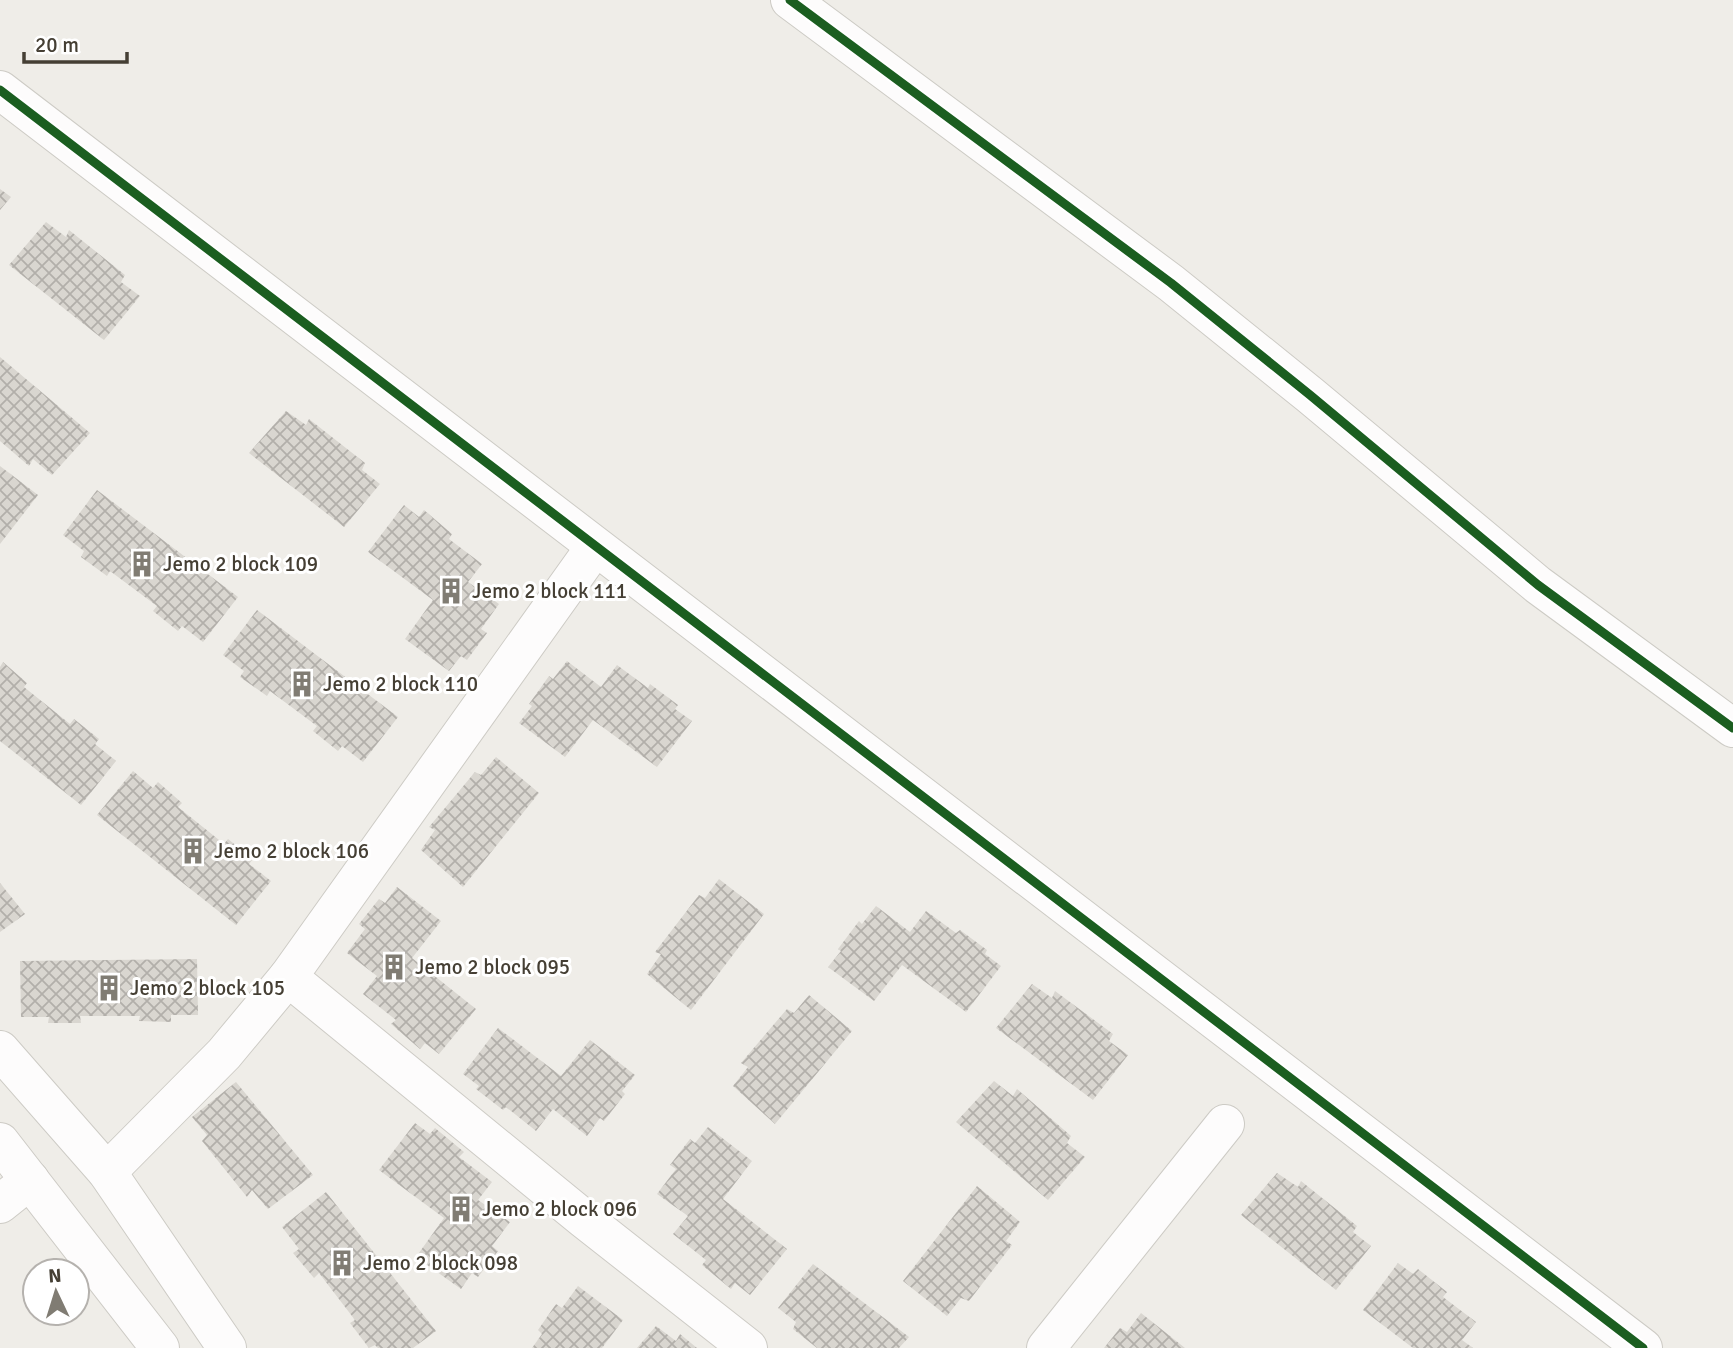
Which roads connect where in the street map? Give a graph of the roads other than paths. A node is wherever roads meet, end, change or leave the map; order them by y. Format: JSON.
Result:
{"nodes":[{"id":1,"x":790,"y":0,"type":"edge"},
{"id":2,"x":0,"y":90,"type":"edge"},
{"id":3,"x":595,"y":547,"type":"junction"},
{"id":4,"x":1725,"y":712,"type":"edge"},
{"id":5,"x":288,"y":976,"type":"junction"},
{"id":6,"x":0,"y":1050,"type":"edge"},
{"id":7,"x":1225,"y":1124,"type":"dead end"},
{"id":8,"x":0,"y":1142,"type":"edge"},
{"id":9,"x":107,"y":1172,"type":"junction"},
{"id":10,"x":30,"y":1180,"type":"junction"},
{"id":11,"x":0,"y":1204,"type":"edge"},
{"id":12,"x":1625,"y":1342,"type":"edge"},
{"id":13,"x":160,"y":1348,"type":"edge"},
{"id":14,"x":227,"y":1348,"type":"edge"},
{"id":15,"x":748,"y":1348,"type":"edge"},
{"id":16,"x":1046,"y":1348,"type":"edge"}],
"edges":[{"from":1,"to":4,"type":"street"},
{"from":2,"to":3,"type":"street"},
{"from":3,"to":5,"type":"street"},
{"from":3,"to":12,"type":"street"},
{"from":5,"to":9,"type":"street"},
{"from":5,"to":15,"type":"street"},
{"from":6,"to":9,"type":"street"},
{"from":7,"to":16,"type":"street"},
{"from":8,"to":10,"type":"street"},
{"from":9,"to":14,"type":"street"},
{"from":10,"to":11,"type":"street"},
{"from":10,"to":13,"type":"street"}]}
